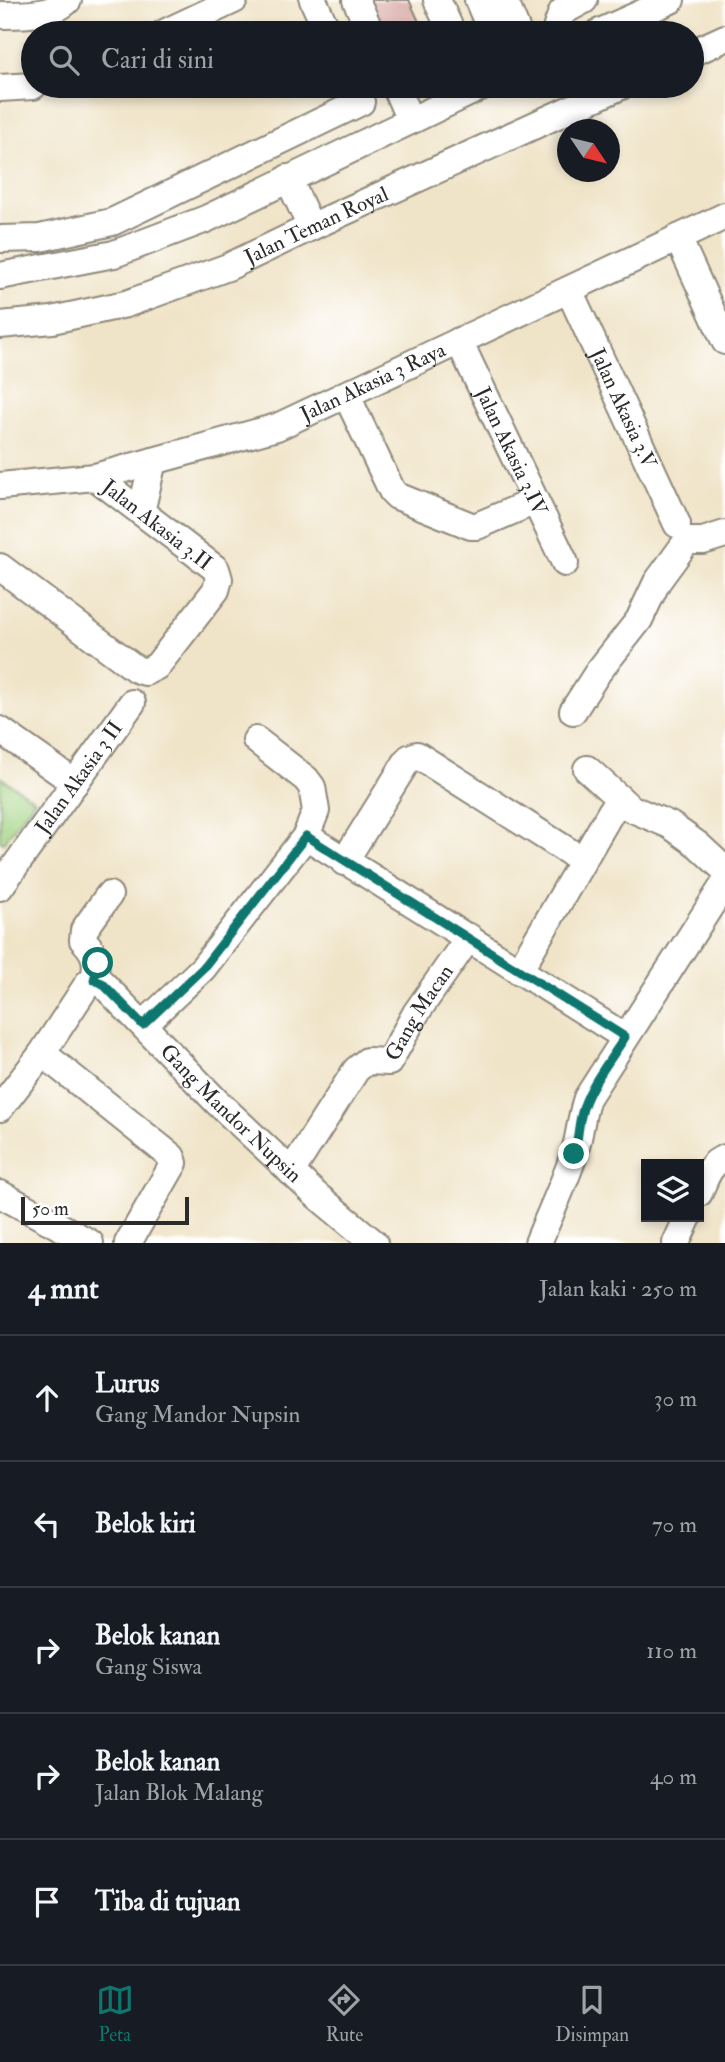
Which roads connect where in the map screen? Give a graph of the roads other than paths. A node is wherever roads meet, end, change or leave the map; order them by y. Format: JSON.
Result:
{"nodes":[{"id":1,"x":68,"y":0,"type":"edge"},
{"id":2,"x":234,"y":0,"type":"edge"},
{"id":3,"x":313,"y":0,"type":"edge"},
{"id":4,"x":356,"y":0,"type":"edge"},
{"id":5,"x":437,"y":0,"type":"edge"},
{"id":6,"x":478,"y":0,"type":"edge"},
{"id":7,"x":504,"y":0,"type":"edge"},
{"id":8,"x":583,"y":0,"type":"edge"},
{"id":9,"x":671,"y":0,"type":"edge"},
{"id":10,"x":0,"y":15,"type":"edge"},
{"id":11,"x":189,"y":21,"type":"edge"},
{"id":12,"x":323,"y":21,"type":"edge"},
{"id":13,"x":366,"y":21,"type":"edge"},
{"id":14,"x":447,"y":21,"type":"edge"},
{"id":15,"x":483,"y":21,"type":"edge"},
{"id":16,"x":513,"y":21,"type":"edge"},
{"id":17,"x":559,"y":21,"type":"edge"},
{"id":18,"x":625,"y":21,"type":"edge"},
{"id":19,"x":723,"y":45,"type":"edge"},
{"id":20,"x":704,"y":50,"type":"edge"},
{"id":21,"x":21,"y":87,"type":"edge"},
{"id":22,"x":0,"y":88,"type":"edge"},
{"id":23,"x":351,"y":98,"type":"edge"},
{"id":24,"x":358,"y":98,"type":"edge"},
{"id":25,"x":400,"y":98,"type":"edge"},
{"id":26,"x":456,"y":98,"type":"edge"},
{"id":27,"x":593,"y":98,"type":"edge"},
{"id":28,"x":410,"y":120,"type":"junction"},
{"id":29,"x":377,"y":136,"type":"junction"},
{"id":30,"x":290,"y":182,"type":"junction"},
{"id":31,"x":725,"y":216,"type":"edge"},
{"id":32,"x":308,"y":220,"type":"junction"},
{"id":33,"x":61,"y":233,"type":"junction"},
{"id":34,"x":678,"y":238,"type":"junction"},
{"id":35,"x":0,"y":239,"type":"edge"},
{"id":36,"x":66,"y":264,"type":"junction"},
{"id":37,"x":0,"y":276,"type":"edge"},
{"id":38,"x":569,"y":290,"type":"junction"},
{"id":39,"x":0,"y":325,"type":"edge"},
{"id":40,"x":459,"y":341,"type":"junction"},
{"id":41,"x":725,"y":341,"type":"edge"},
{"id":42,"x":346,"y":394,"type":"junction"},
{"id":43,"x":153,"y":461,"type":"junction"},
{"id":44,"x":95,"y":477,"type":"junction"},
{"id":45,"x":2,"y":490,"type":"edge"},
{"id":46,"x":535,"y":501,"type":"junction"},
{"id":47,"x":141,"y":512,"type":"junction"},
{"id":48,"x":677,"y":524,"type":"dead end"},
{"id":49,"x":725,"y":534,"type":"edge"},
{"id":50,"x":565,"y":563,"type":"dead end"},
{"id":51,"x":0,"y":567,"type":"edge"},
{"id":52,"x":132,"y":703,"type":"dead end"},
{"id":53,"x":573,"y":711,"type":"dead end"},
{"id":54,"x":0,"y":730,"type":"edge"},
{"id":55,"x":256,"y":740,"type":"dead end"},
{"id":56,"x":587,"y":769,"type":"dead end"},
{"id":57,"x":75,"y":783,"type":"junction"},
{"id":58,"x":619,"y":798,"type":"junction"},
{"id":59,"x":306,"y":836,"type":"junction"},
{"id":60,"x":582,"y":860,"type":"junction"},
{"id":61,"x":344,"y":862,"type":"junction"},
{"id":62,"x":725,"y":870,"type":"edge"},
{"id":63,"x":725,"y":883,"type":"edge"},
{"id":64,"x":0,"y":887,"type":"edge"},
{"id":65,"x":108,"y":895,"type":"dead end"},
{"id":66,"x":469,"y":937,"type":"junction"},
{"id":67,"x":519,"y":971,"type":"junction"},
{"id":68,"x":94,"y":980,"type":"junction"},
{"id":69,"x":143,"y":1025,"type":"junction"},
{"id":70,"x":625,"y":1037,"type":"junction"},
{"id":71,"x":41,"y":1055,"type":"junction"},
{"id":72,"x":0,"y":1108,"type":"edge"},
{"id":73,"x":725,"y":1158,"type":"edge"},
{"id":74,"x":291,"y":1172,"type":"junction"},
{"id":75,"x":704,"y":1183,"type":"edge"},
{"id":76,"x":0,"y":1194,"type":"edge"},
{"id":77,"x":686,"y":1222,"type":"edge"},
{"id":78,"x":90,"y":1243,"type":"edge"},
{"id":79,"x":128,"y":1243,"type":"edge"},
{"id":80,"x":374,"y":1243,"type":"edge"},
{"id":81,"x":538,"y":1243,"type":"edge"},
{"id":82,"x":676,"y":1243,"type":"edge"}],
"edges":[{"from":1,"to":10,"type":"street"},
{"from":2,"to":11,"type":"street"},
{"from":3,"to":12,"type":"street"},
{"from":4,"to":13,"type":"street"},
{"from":5,"to":14,"type":"street"},
{"from":6,"to":15,"type":"street"},
{"from":7,"to":16,"type":"street"},
{"from":8,"to":17,"type":"street"},
{"from":9,"to":18,"type":"street"},
{"from":19,"to":20,"type":"street"},
{"from":21,"to":22,"type":"street"},
{"from":23,"to":33,"type":"street"},
{"from":24,"to":29,"type":"street"},
{"from":25,"to":28,"type":"street"},
{"from":26,"to":28,"type":"street"},
{"from":27,"to":32,"type":"street","name":"Jalan Teman Royal"},
{"from":28,"to":29,"type":"street"},
{"from":29,"to":30,"type":"street"},
{"from":30,"to":32,"type":"street"},
{"from":30,"to":36,"type":"street"},
{"from":31,"to":34,"type":"street","name":"Jalan Akasia 3 Raya"},
{"from":32,"to":39,"type":"street","name":"Jalan Teman Royal"},
{"from":33,"to":35,"type":"street"},
{"from":33,"to":36,"type":"street"},
{"from":34,"to":38,"type":"street","name":"Jalan Akasia 3 Raya"},
{"from":34,"to":41,"type":"street"},
{"from":36,"to":37,"type":"street"},
{"from":38,"to":40,"type":"street","name":"Jalan Akasia 3 Raya"},
{"from":38,"to":48,"type":"street","name":"Jalan Akasia 3.V"},
{"from":40,"to":42,"type":"street","name":"Jalan Akasia 3 Raya"},
{"from":40,"to":46,"type":"street","name":"Jalan Akasia 3.IV"},
{"from":42,"to":43,"type":"street","name":"Jalan Akasia 3 Raya"},
{"from":42,"to":46,"type":"street"},
{"from":43,"to":44,"type":"street","name":"Jalan Akasia 3 Raya"},
{"from":43,"to":47,"type":"street"},
{"from":44,"to":45,"type":"street","name":"Jalan Akasia 3 Raya"},
{"from":44,"to":47,"type":"street","name":"Jalan Akasia 3.II"},
{"from":46,"to":50,"type":"street","name":"Jalan Akasia 3.IV"},
{"from":47,"to":51,"type":"street","name":"Jalan Akasia 3.II"},
{"from":49,"to":53,"type":"street"},
{"from":52,"to":57,"type":"street","name":"Jalan Akasia 3 II"},
{"from":54,"to":57,"type":"street"},
{"from":55,"to":59,"type":"street"},
{"from":56,"to":58,"type":"street"},
{"from":57,"to":64,"type":"street","name":"Jalan Akasia 3 II"},
{"from":58,"to":60,"type":"street"},
{"from":58,"to":62,"type":"street"},
{"from":59,"to":61,"type":"street"},
{"from":59,"to":69,"type":"street"},
{"from":60,"to":61,"type":"street"},
{"from":60,"to":67,"type":"street"},
{"from":61,"to":66,"type":"street"},
{"from":63,"to":70,"type":"street"},
{"from":65,"to":68,"type":"street"},
{"from":66,"to":67,"type":"street"},
{"from":66,"to":74,"type":"street","name":"Gang Macan"},
{"from":67,"to":70,"type":"street"},
{"from":68,"to":69,"type":"street","name":"Gang Mandor Nupsin"},
{"from":68,"to":71,"type":"street"},
{"from":69,"to":74,"type":"street","name":"Gang Mandor Nupsin"},
{"from":70,"to":81,"type":"street"},
{"from":71,"to":72,"type":"street"},
{"from":71,"to":79,"type":"street"},
{"from":73,"to":75,"type":"street"},
{"from":74,"to":80,"type":"street","name":"Gang Mandor Nupsin"},
{"from":76,"to":78,"type":"street"},
{"from":77,"to":82,"type":"street"}]}
